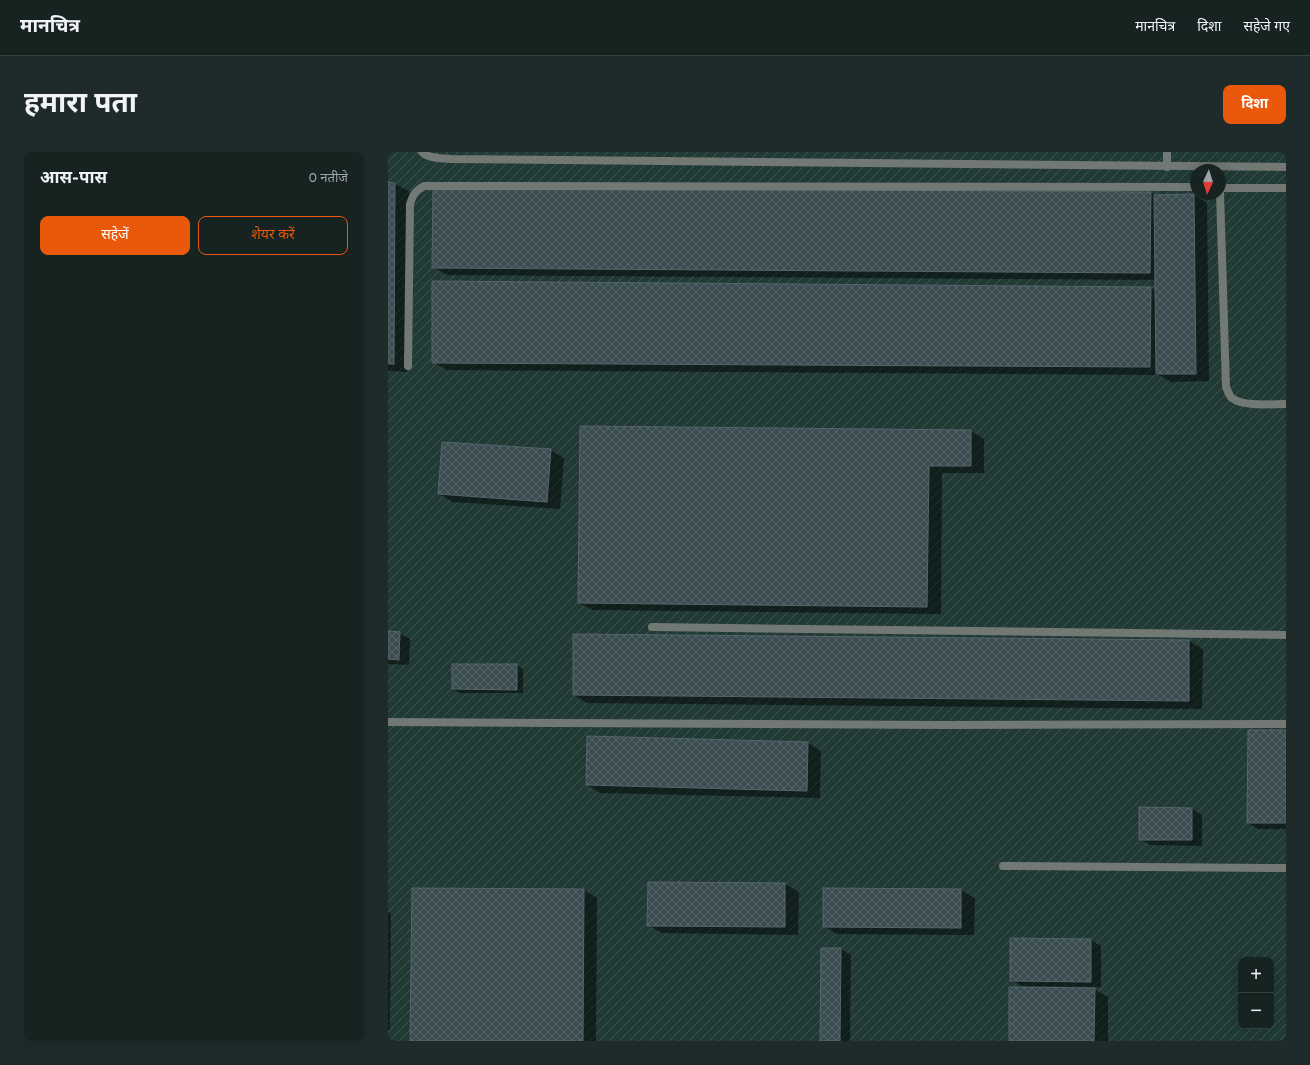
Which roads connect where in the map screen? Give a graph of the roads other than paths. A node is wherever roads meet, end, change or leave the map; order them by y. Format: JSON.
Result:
{"nodes":[{"id":1,"x":422,"y":152,"type":"edge"},
{"id":2,"x":1167,"y":152,"type":"edge"},
{"id":3,"x":1167,"y":167,"type":"junction"},
{"id":4,"x":1286,"y":167,"type":"edge"},
{"id":5,"x":1190,"y":187,"type":"edge"},
{"id":6,"x":1226,"y":188,"type":"edge"},
{"id":7,"x":1286,"y":188,"type":"edge"},
{"id":8,"x":1220,"y":200,"type":"edge"},
{"id":9,"x":408,"y":366,"type":"dead end"},
{"id":10,"x":1286,"y":404,"type":"edge"},
{"id":11,"x":652,"y":627,"type":"dead end"},
{"id":12,"x":1286,"y":635,"type":"edge"},
{"id":13,"x":388,"y":722,"type":"edge"},
{"id":14,"x":1286,"y":724,"type":"edge"},
{"id":15,"x":1003,"y":866,"type":"dead end"},
{"id":16,"x":1286,"y":868,"type":"edge"}],
"edges":[{"from":1,"to":3,"type":"lane"},
{"from":2,"to":3,"type":"lane"},
{"from":3,"to":4,"type":"lane"},
{"from":5,"to":9,"type":"lane"},
{"from":6,"to":7,"type":"lane"},
{"from":8,"to":10,"type":"lane"},
{"from":11,"to":12,"type":"lane"},
{"from":13,"to":14,"type":"lane"},
{"from":15,"to":16,"type":"lane"}]}
